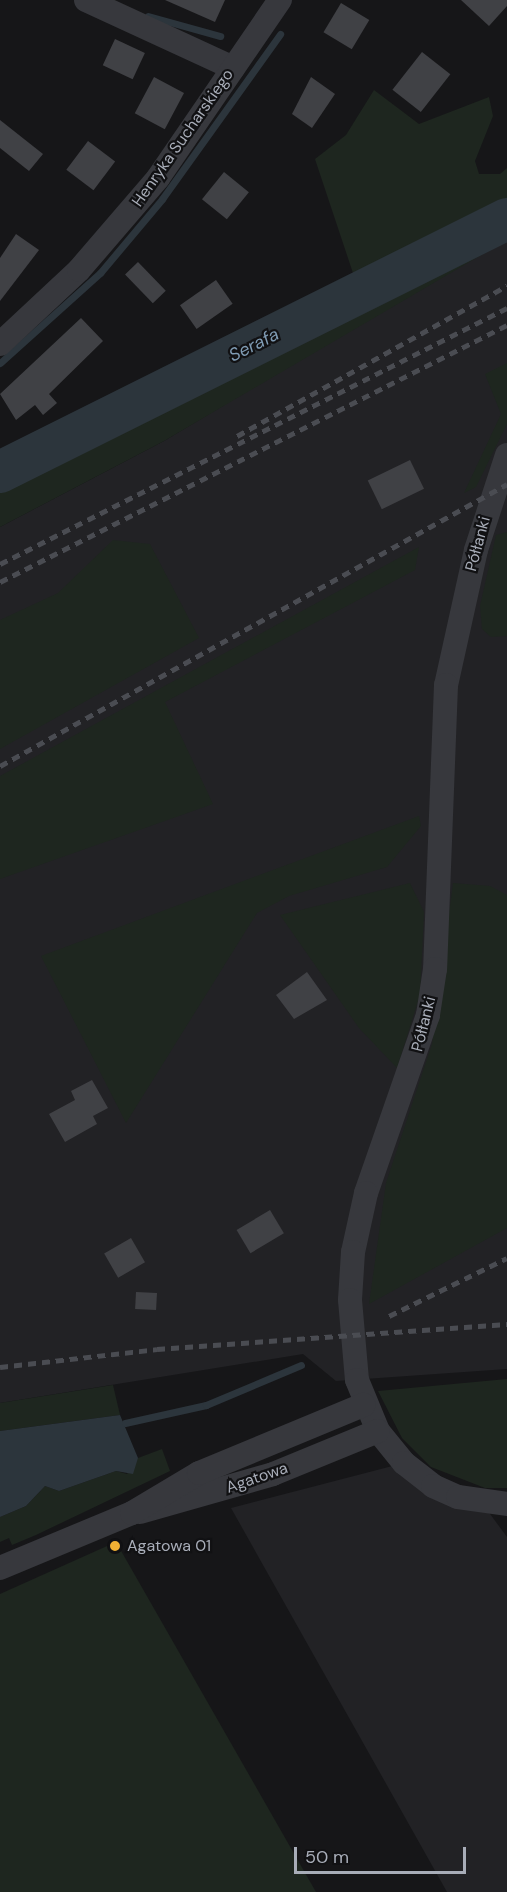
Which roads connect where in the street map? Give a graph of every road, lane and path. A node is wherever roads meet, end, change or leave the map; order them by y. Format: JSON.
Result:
{"nodes":[{"id":1,"x":86,"y":0,"type":"edge"},
{"id":2,"x":280,"y":0,"type":"edge"},
{"id":3,"x":232,"y":68,"type":"junction"},
{"id":4,"x":0,"y":344,"type":"edge"},
{"id":5,"x":507,"y":456,"type":"edge"},
{"id":6,"x":363,"y":1405,"type":"junction"},
{"id":7,"x":378,"y":1431,"type":"junction"},
{"id":8,"x":507,"y":1504,"type":"edge"},
{"id":9,"x":132,"y":1513,"type":"junction"},
{"id":10,"x":0,"y":1568,"type":"edge"}],
"edges":[{"from":1,"to":3,"type":"street"},
{"from":2,"to":3,"type":"street","name":"Henryka Sucharskiego"},
{"from":3,"to":4,"type":"street","name":"Henryka Sucharskiego"},
{"from":5,"to":6,"type":"street","name":"Półłanki"},
{"from":6,"to":7,"type":"street","name":"Półłanki"},
{"from":6,"to":9,"type":"street","name":"Agatowa"},
{"from":7,"to":8,"type":"street","name":"Półłanki"},
{"from":7,"to":9,"type":"street","name":"Agatowa"},
{"from":9,"to":10,"type":"street","name":"Agatowa"}]}
